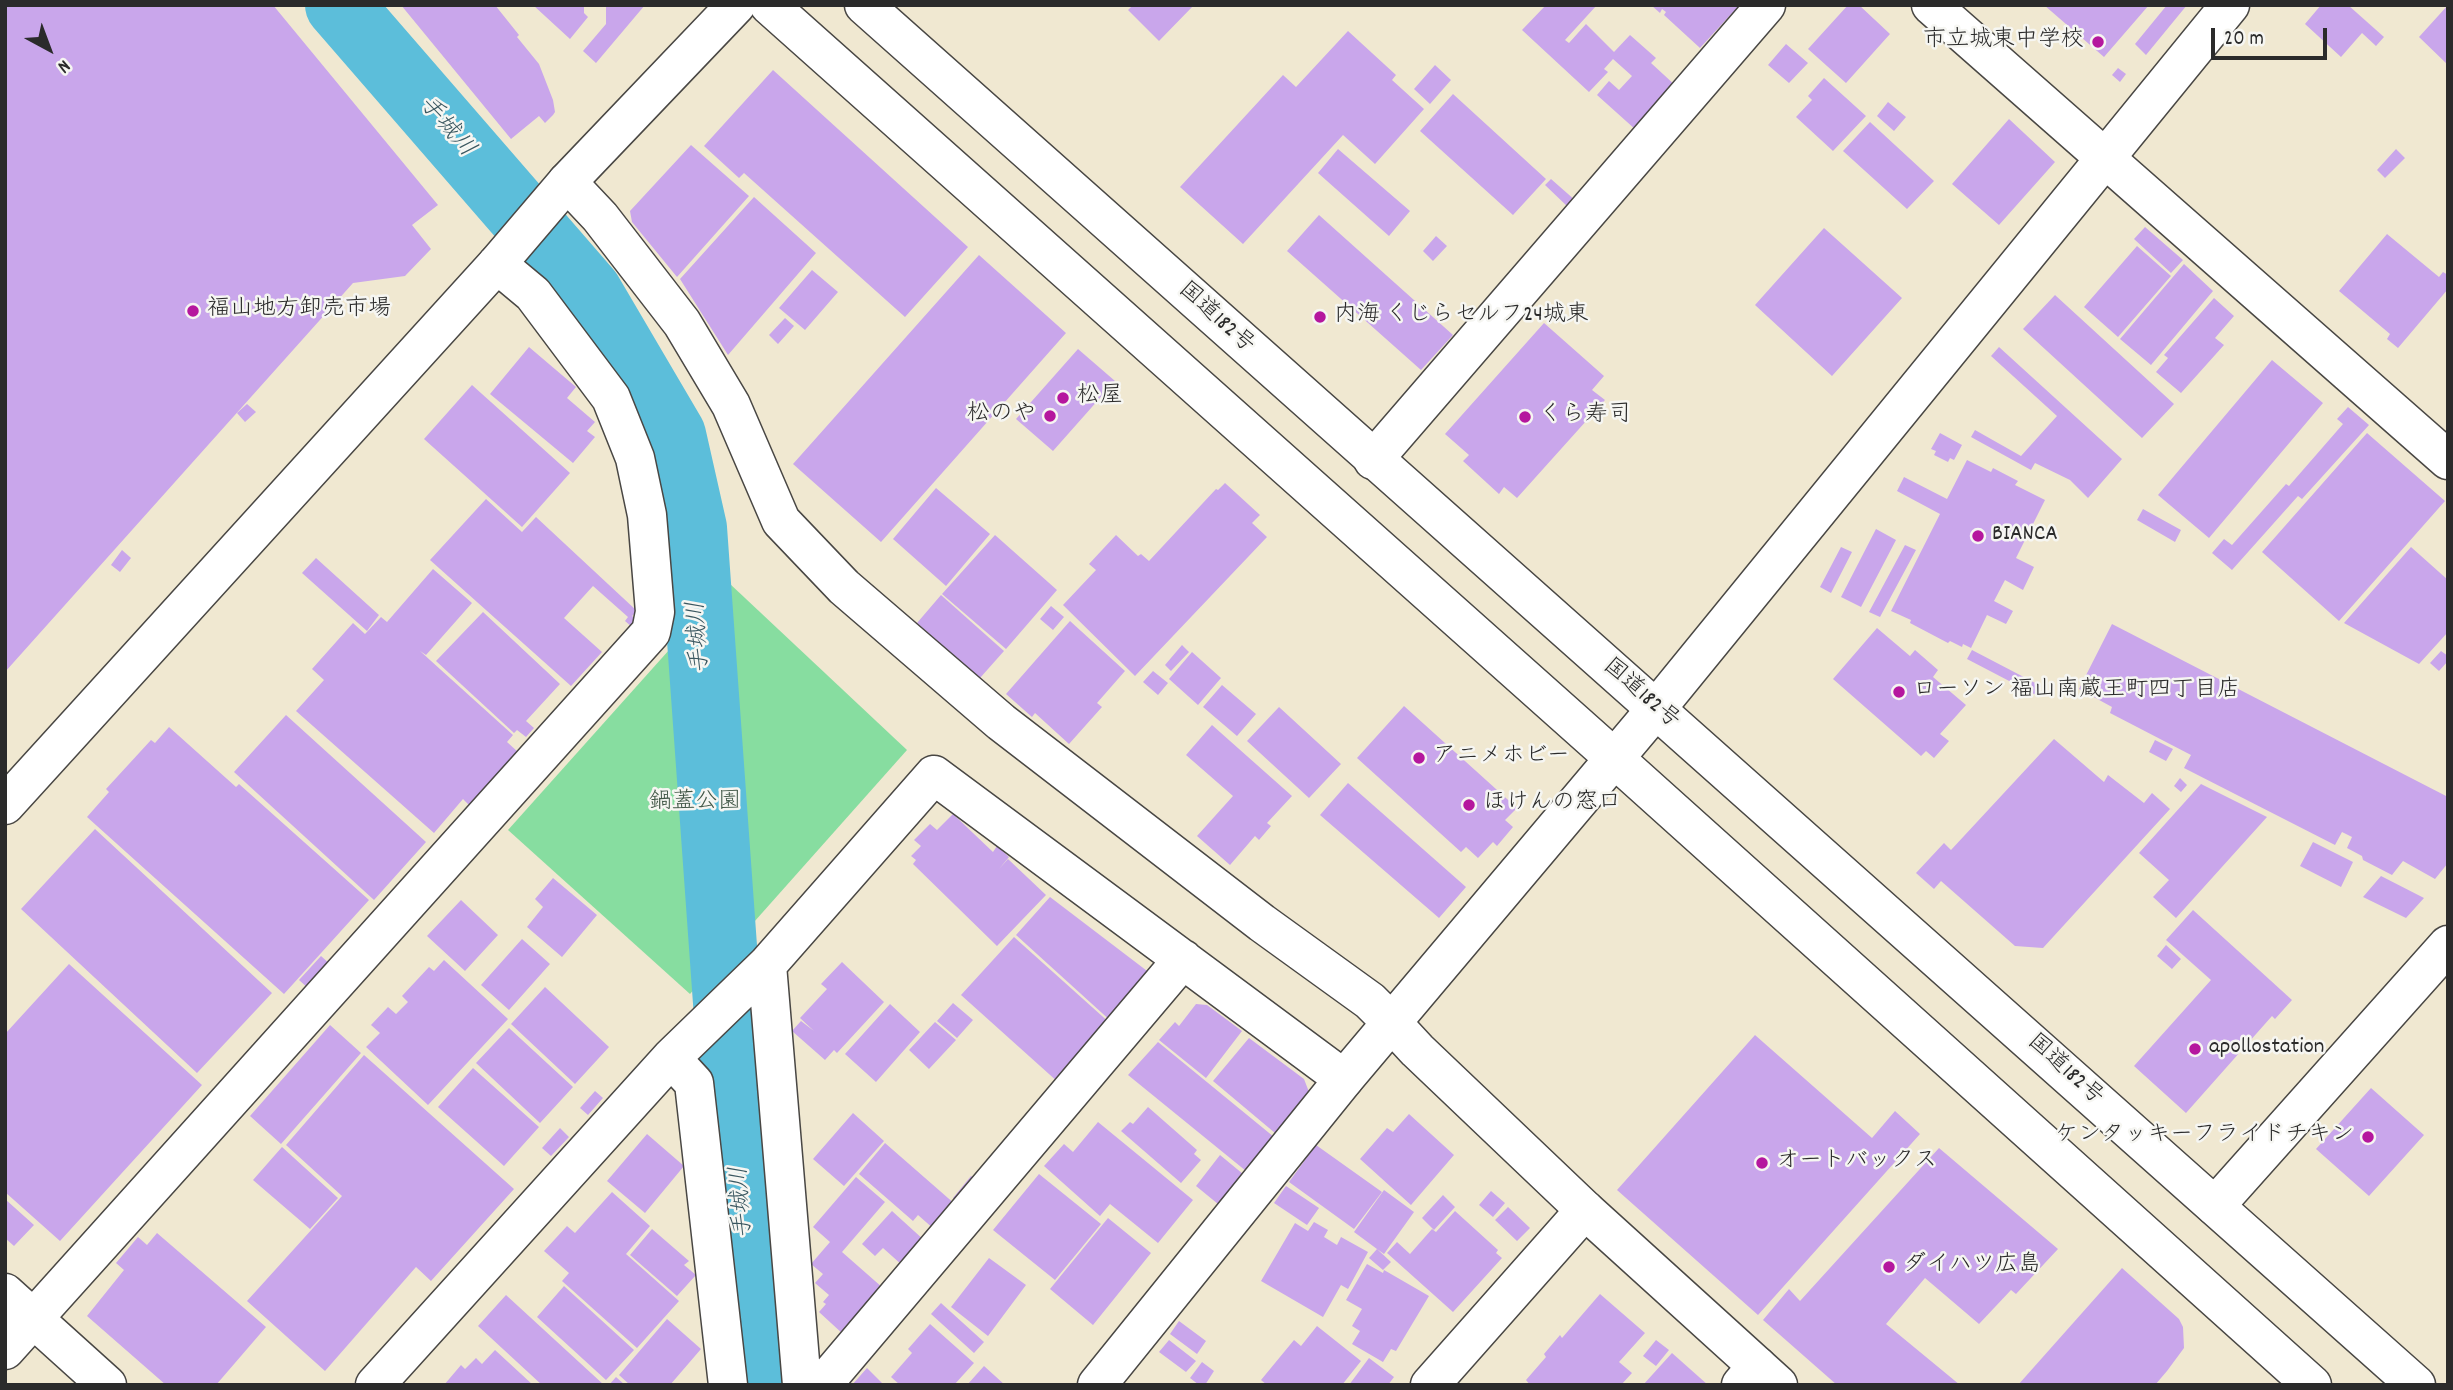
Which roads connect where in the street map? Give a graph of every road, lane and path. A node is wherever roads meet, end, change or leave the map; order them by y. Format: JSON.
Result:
{"nodes":[{"id":1,"x":736,"y":5,"type":"edge"},
{"id":2,"x":769,"y":5,"type":"edge"},
{"id":3,"x":864,"y":5,"type":"edge"},
{"id":4,"x":1766,"y":5,"type":"edge"},
{"id":5,"x":1931,"y":5,"type":"edge"},
{"id":6,"x":2230,"y":5,"type":"edge"},
{"id":7,"x":2105,"y":159,"type":"junction"},
{"id":8,"x":562,"y":187,"type":"junction"},
{"id":9,"x":502,"y":258,"type":"junction"},
{"id":10,"x":1373,"y":460,"type":"junction"},
{"id":11,"x":2448,"y":460,"type":"edge"},
{"id":12,"x":1656,"y":709,"type":"junction"},
{"id":13,"x":1614,"y":758,"type":"junction"},
{"id":14,"x":5,"y":804,"type":"edge"},
{"id":15,"x":2448,"y":945,"type":"edge"},
{"id":16,"x":1183,"y":959,"type":"junction"},
{"id":17,"x":761,"y":971,"type":"junction"},
{"id":18,"x":1392,"y":1023,"type":"junction"},
{"id":19,"x":671,"y":1058,"type":"junction"},
{"id":20,"x":1344,"y":1079,"type":"junction"},
{"id":21,"x":2215,"y":1206,"type":"junction"},
{"id":22,"x":1585,"y":1210,"type":"junction"},
{"id":23,"x":5,"y":1293,"type":"edge"},
{"id":24,"x":33,"y":1320,"type":"junction"},
{"id":25,"x":5,"y":1350,"type":"edge"},
{"id":26,"x":1759,"y":1379,"type":"edge"},
{"id":27,"x":107,"y":1385,"type":"edge"},
{"id":28,"x":375,"y":1385,"type":"edge"},
{"id":29,"x":728,"y":1385,"type":"edge"},
{"id":30,"x":802,"y":1385,"type":"edge"},
{"id":31,"x":814,"y":1385,"type":"edge"},
{"id":32,"x":1097,"y":1385,"type":"edge"},
{"id":33,"x":1430,"y":1385,"type":"edge"},
{"id":34,"x":2312,"y":1385,"type":"edge"},
{"id":35,"x":2416,"y":1385,"type":"edge"}],
"edges":[{"from":1,"to":8,"type":"main road"},
{"from":2,"to":13,"type":"main road"},
{"from":3,"to":10,"type":"main road","name":"国道182号"},
{"from":4,"to":10,"type":"main road"},
{"from":5,"to":7,"type":"main road"},
{"from":6,"to":7,"type":"main road"},
{"from":7,"to":11,"type":"main road"},
{"from":7,"to":12,"type":"main road"},
{"from":8,"to":9,"type":"main road"},
{"from":8,"to":18,"type":"main road"},
{"from":9,"to":14,"type":"main road"},
{"from":9,"to":24,"type":"main road"},
{"from":10,"to":12,"type":"main road","name":"国道182号"},
{"from":12,"to":13,"type":"main road"},
{"from":12,"to":21,"type":"main road","name":"国道182号"},
{"from":13,"to":18,"type":"main road"},
{"from":13,"to":34,"type":"main road"},
{"from":15,"to":21,"type":"main road"},
{"from":16,"to":17,"type":"main road"},
{"from":16,"to":20,"type":"main road"},
{"from":16,"to":31,"type":"main road"},
{"from":17,"to":19,"type":"main road"},
{"from":17,"to":30,"type":"main road"},
{"from":18,"to":20,"type":"main road"},
{"from":18,"to":22,"type":"main road"},
{"from":19,"to":28,"type":"main road"},
{"from":19,"to":29,"type":"main road"},
{"from":20,"to":32,"type":"main road"},
{"from":21,"to":35,"type":"main road","name":"国道182号"},
{"from":22,"to":26,"type":"main road"},
{"from":22,"to":33,"type":"main road"},
{"from":23,"to":24,"type":"main road"},
{"from":24,"to":25,"type":"main road"},
{"from":24,"to":27,"type":"main road"}]}
